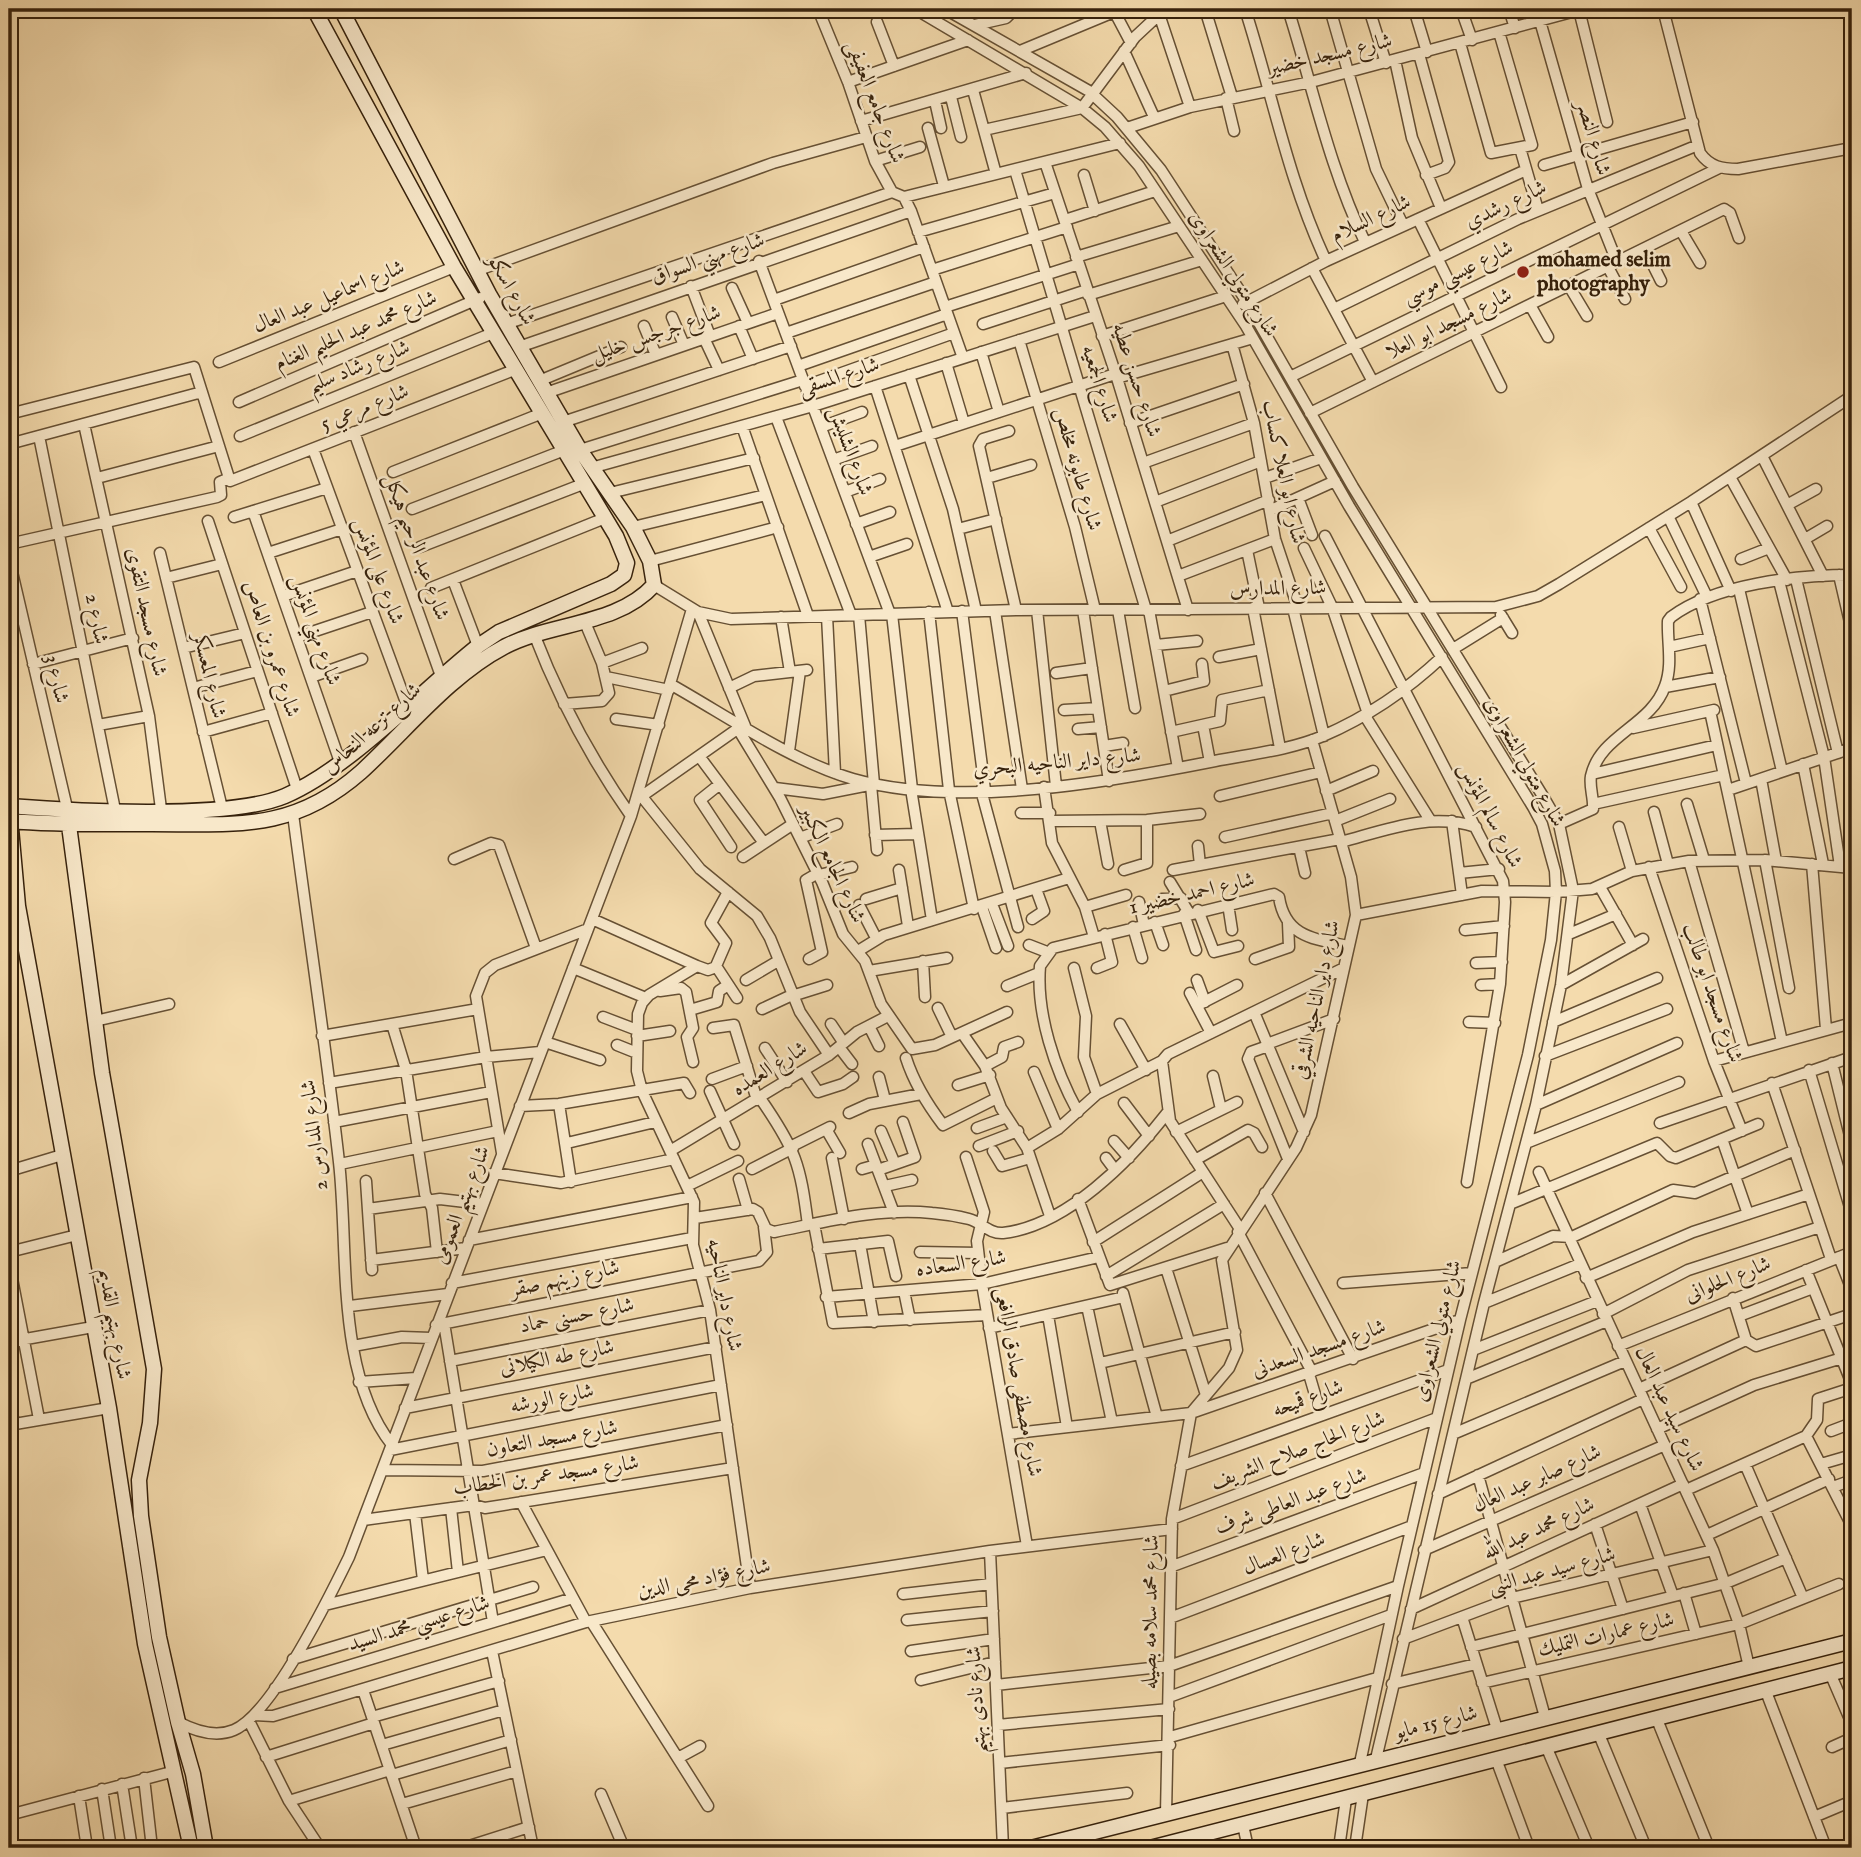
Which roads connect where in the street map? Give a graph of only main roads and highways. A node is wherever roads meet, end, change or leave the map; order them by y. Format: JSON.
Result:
{"nodes":[{"id":1,"x":314,"y":9,"type":"edge"},
{"id":2,"x":341,"y":9,"type":"edge"},
{"id":3,"x":627,"y":562,"type":"joint"},
{"id":4,"x":654,"y":585,"type":"joint"},
{"id":5,"x":324,"y":772,"type":"junction"},
{"id":6,"x":336,"y":791,"type":"junction"},
{"id":7,"x":9,"y":804,"type":"edge"},
{"id":8,"x":67,"y":808,"type":"junction"},
{"id":9,"x":9,"y":821,"type":"edge"},
{"id":10,"x":70,"y":826,"type":"junction"},
{"id":11,"x":1852,"y":1641,"type":"edge"},
{"id":12,"x":1852,"y":1668,"type":"edge"},
{"id":13,"x":191,"y":1848,"type":"edge"},
{"id":14,"x":206,"y":1848,"type":"edge"},
{"id":15,"x":1031,"y":1848,"type":"edge"},
{"id":16,"x":1150,"y":1848,"type":"edge"}],
"edges":[{"from":1,"to":3,"type":"main road","name":"شارع اسكو"},
{"from":2,"to":4,"type":"main road","name":"شارع اسكو"},
{"from":3,"to":5,"type":"main road","name":"شارع ترعه النحاس"},
{"from":4,"to":6,"type":"main road","name":"شارع ترعه النحاس"},
{"from":5,"to":6,"type":"main road"},
{"from":5,"to":8,"type":"main road","name":"شارع ترعه النحاس"},
{"from":6,"to":10,"type":"main road","name":"شارع ترعه النحاس"},
{"from":7,"to":8,"type":"main road","name":"شارع ترعه النحاس"},
{"from":7,"to":9,"type":"main road","name":"شارع بهتيم القديم"},
{"from":8,"to":10,"type":"main road","name":"شارع بهتيم القديم"},
{"from":9,"to":10,"type":"main road","name":"شارع ترعه النحاس"},
{"from":9,"to":13,"type":"main road","name":"شارع بهتيم القديم"},
{"from":10,"to":14,"type":"main road","name":"شارع بهتيم القديم"},
{"from":11,"to":15,"type":"main road","name":"شارع 15 مايو"},
{"from":12,"to":16,"type":"main road"}]}
